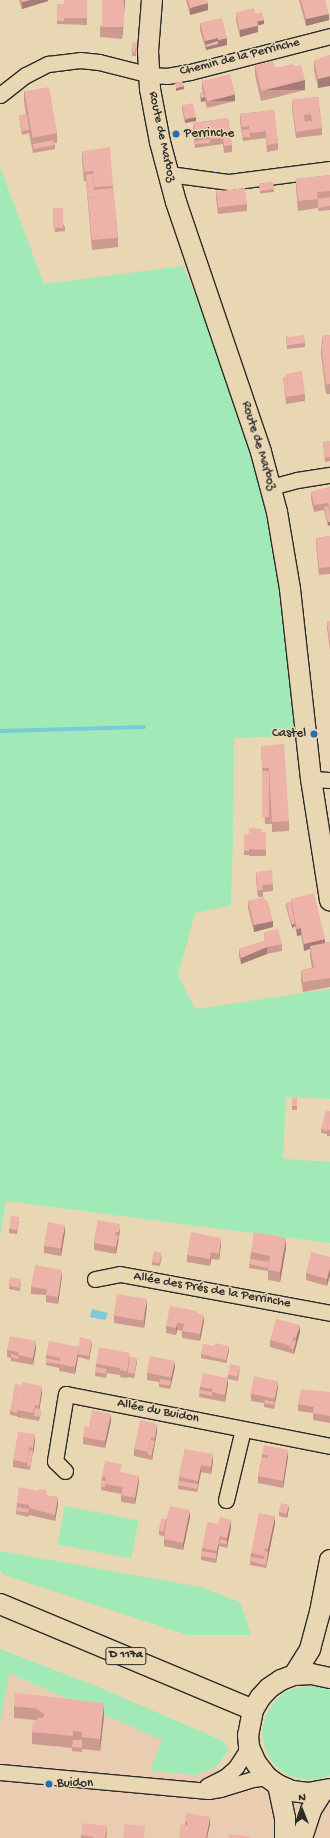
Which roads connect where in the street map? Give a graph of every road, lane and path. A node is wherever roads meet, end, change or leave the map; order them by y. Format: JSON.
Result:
{"nodes":[{"id":1,"x":152,"y":0,"type":"edge"},
{"id":2,"x":330,"y":36,"type":"edge"},
{"id":3,"x":150,"y":75,"type":"junction"},
{"id":4,"x":0,"y":95,"type":"edge"},
{"id":5,"x":330,"y":169,"type":"edge"},
{"id":6,"x":169,"y":174,"type":"junction"},
{"id":7,"x":330,"y":475,"type":"edge"},
{"id":8,"x":271,"y":487,"type":"junction"},
{"id":9,"x":321,"y":780,"type":"edge"},
{"id":10,"x":330,"y":901,"type":"edge"},
{"id":11,"x":95,"y":1279,"type":"dead end"},
{"id":12,"x":330,"y":1313,"type":"edge"},
{"id":13,"x":243,"y":1429,"type":"junction"},
{"id":14,"x":330,"y":1446,"type":"edge"},
{"id":15,"x":65,"y":1471,"type":"dead end"},
{"id":16,"x":226,"y":1500,"type":"dead end"},
{"id":17,"x":330,"y":1560,"type":"edge"},
{"id":18,"x":0,"y":1604,"type":"edge"},
{"id":19,"x":294,"y":1675,"type":"junction"},
{"id":20,"x":330,"y":1678,"type":"edge"},
{"id":21,"x":253,"y":1710,"type":"junction"},
{"id":22,"x":249,"y":1747,"type":"junction"},
{"id":23,"x":0,"y":1772,"type":"edge"},
{"id":24,"x":272,"y":1781,"type":"junction"},
{"id":25,"x":189,"y":1790,"type":"junction"},
{"id":26,"x":327,"y":1790,"type":"edge"},
{"id":27,"x":285,"y":1838,"type":"edge"},
{"id":28,"x":302,"y":1838,"type":"edge"}],
"edges":[{"from":1,"to":3,"type":"main road","name":"Route de Marboz"},
{"from":2,"to":3,"type":"street","name":"Chemin de la Perrinche"},
{"from":3,"to":4,"type":"street","name":"Chemin de la Perrinche"},
{"from":3,"to":6,"type":"main road","name":"Route de Marboz"},
{"from":5,"to":6,"type":"street"},
{"from":6,"to":8,"type":"main road","name":"Route de Marboz"},
{"from":7,"to":8,"type":"street"},
{"from":8,"to":9,"type":"main road","name":"Route de Marboz"},
{"from":9,"to":10,"type":"main road","name":"Route de Marboz"},
{"from":11,"to":12,"type":"street","name":"Allée des Prés de la Perrinche"},
{"from":13,"to":14,"type":"street","name":"Allée du Buidon"},
{"from":13,"to":15,"type":"street","name":"Allée du Buidon"},
{"from":13,"to":16,"type":"street"},
{"from":17,"to":19,"type":"main road"},
{"from":18,"to":21,"type":"main road","number":"D 117a"},
{"from":19,"to":20,"type":"main road"},
{"from":19,"to":21,"type":"main road"},
{"from":21,"to":22,"type":"main road"},
{"from":22,"to":24,"type":"main road"},
{"from":22,"to":25,"type":"street"},
{"from":23,"to":25,"type":"street"},
{"from":24,"to":25,"type":"street"},
{"from":24,"to":26,"type":"main road"},
{"from":24,"to":27,"type":"main road"},
{"from":26,"to":28,"type":"main road"}]}
